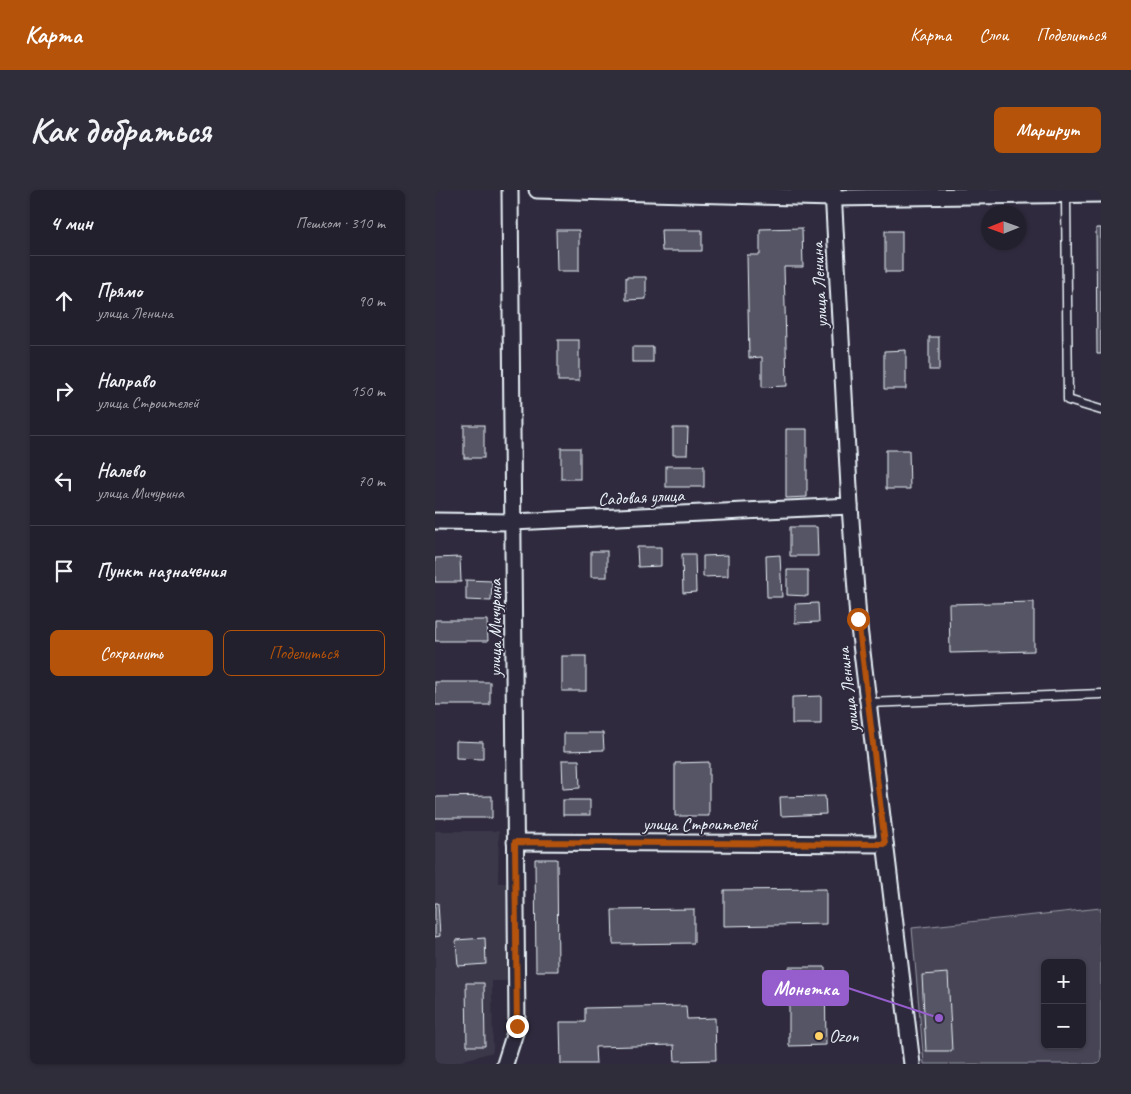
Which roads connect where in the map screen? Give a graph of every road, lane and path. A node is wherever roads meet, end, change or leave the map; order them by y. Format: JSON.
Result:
{"nodes":[{"id":1,"x":510,"y":190,"type":"edge"},
{"id":2,"x":537,"y":190,"type":"edge"},
{"id":3,"x":1066,"y":193,"type":"edge"},
{"id":4,"x":834,"y":194,"type":"edge"},
{"id":5,"x":1101,"y":194,"type":"edge"},
{"id":6,"x":1101,"y":410,"type":"edge"},
{"id":7,"x":850,"y":506,"type":"junction"},
{"id":8,"x":435,"y":521,"type":"edge"},
{"id":9,"x":513,"y":522,"type":"junction"},
{"id":10,"x":1101,"y":694,"type":"edge"},
{"id":11,"x":868,"y":703,"type":"junction"},
{"id":12,"x":515,"y":842,"type":"junction"},
{"id":13,"x":885,"y":844,"type":"junction"},
{"id":14,"x":505,"y":1064,"type":"edge"},
{"id":15,"x":912,"y":1064,"type":"edge"}],
"edges":[{"from":1,"to":9,"type":"street","name":"улица Мичурина"},
{"from":2,"to":4,"type":"street"},
{"from":3,"to":4,"type":"street"},
{"from":3,"to":5,"type":"street"},
{"from":3,"to":6,"type":"lane"},
{"from":4,"to":7,"type":"street","name":"улица Ленина"},
{"from":7,"to":9,"type":"street","name":"Садовая улица"},
{"from":7,"to":11,"type":"street","name":"улица Ленина"},
{"from":8,"to":9,"type":"street","name":"Садовая улица"},
{"from":9,"to":12,"type":"street","name":"улица Мичурина"},
{"from":10,"to":11,"type":"lane"},
{"from":11,"to":13,"type":"street","name":"улица Ленина"},
{"from":12,"to":13,"type":"street","name":"улица Строителей"},
{"from":12,"to":14,"type":"street","name":"улица Мичурина"},
{"from":13,"to":15,"type":"street","name":"улица Ленина"}]}
